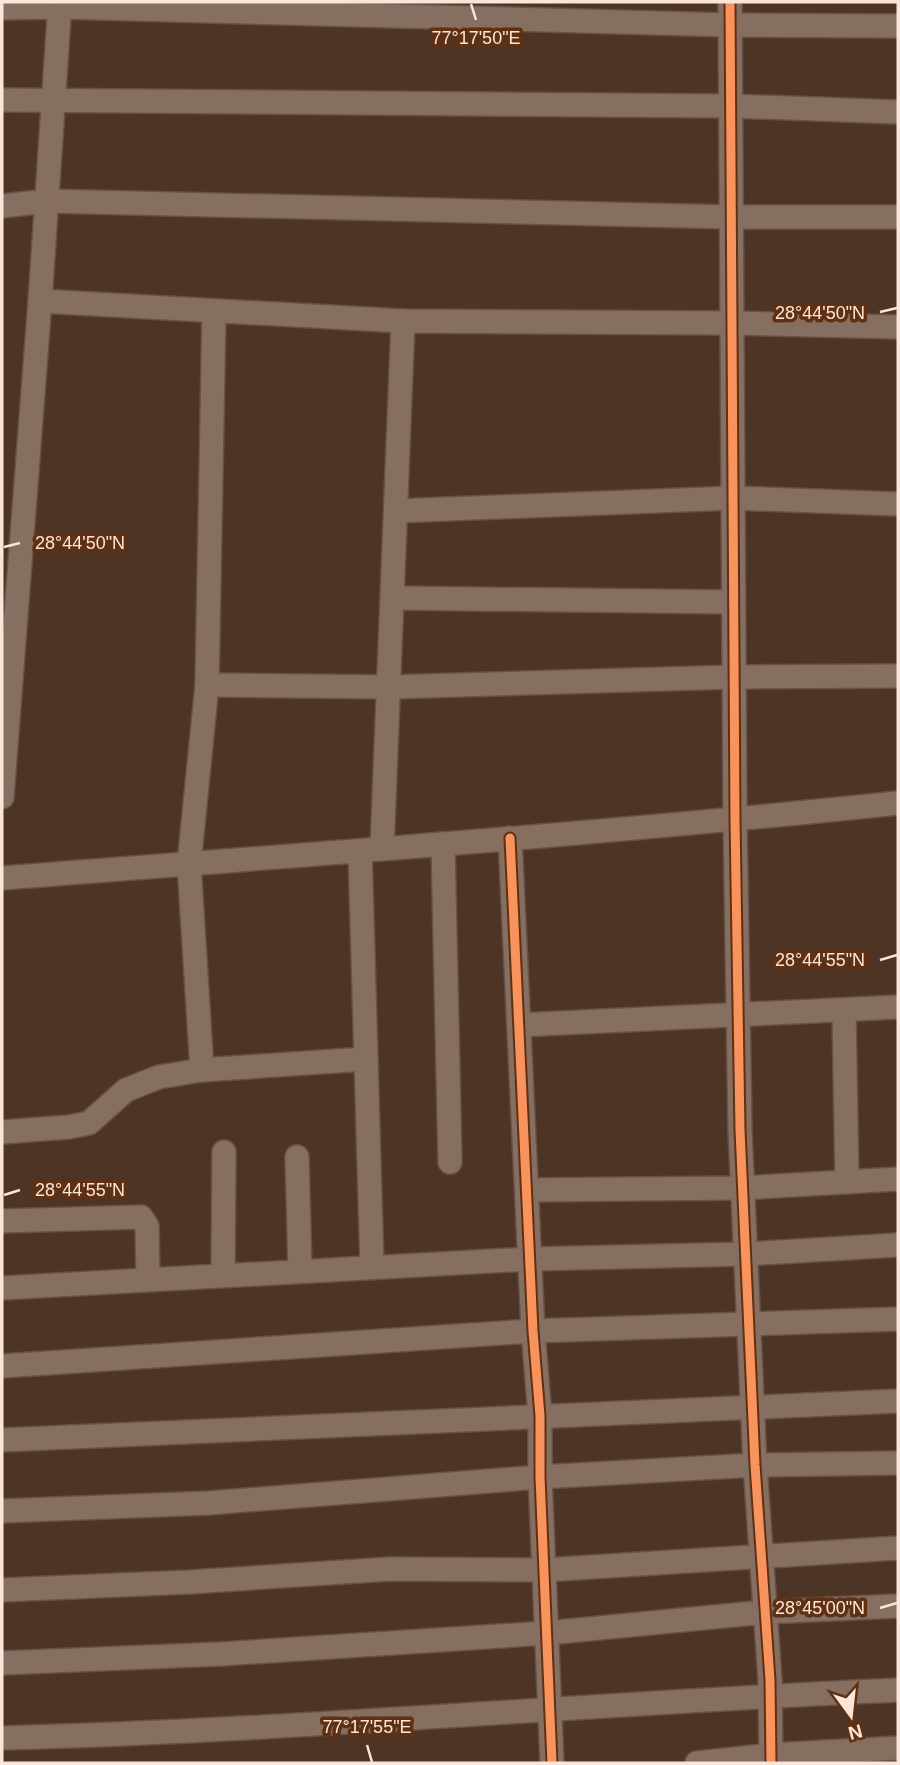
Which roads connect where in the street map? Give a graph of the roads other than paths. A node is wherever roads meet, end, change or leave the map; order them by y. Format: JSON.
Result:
{"nodes":[{"id":1,"x":730,"y":2,"type":"edge"},
{"id":2,"x":60,"y":4,"type":"edge"},
{"id":3,"x":2,"y":8,"type":"edge"},
{"id":4,"x":730,"y":25,"type":"junction"},
{"id":5,"x":898,"y":26,"type":"edge"},
{"id":6,"x":2,"y":100,"type":"edge"},
{"id":7,"x":54,"y":100,"type":"junction"},
{"id":8,"x":731,"y":106,"type":"junction"},
{"id":9,"x":898,"y":112,"type":"edge"},
{"id":10,"x":47,"y":201,"type":"junction"},
{"id":11,"x":2,"y":206,"type":"edge"},
{"id":12,"x":731,"y":217,"type":"junction"},
{"id":13,"x":898,"y":217,"type":"edge"},
{"id":14,"x":40,"y":301,"type":"junction"},
{"id":15,"x":214,"y":312,"type":"junction"},
{"id":16,"x":403,"y":321,"type":"junction"},
{"id":17,"x":732,"y":323,"type":"junction"},
{"id":18,"x":898,"y":327,"type":"edge"},
{"id":19,"x":733,"y":498,"type":"junction"},
{"id":20,"x":898,"y":504,"type":"edge"},
{"id":21,"x":396,"y":512,"type":"junction"},
{"id":22,"x":393,"y":598,"type":"junction"},
{"id":23,"x":733,"y":602,"type":"junction"},
{"id":24,"x":898,"y":676,"type":"edge"},
{"id":25,"x":734,"y":677,"type":"junction"},
{"id":26,"x":206,"y":685,"type":"junction"},
{"id":27,"x":390,"y":687,"type":"junction"},
{"id":28,"x":2,"y":797,"type":"edge"},
{"id":29,"x":898,"y":803,"type":"edge"},
{"id":30,"x":735,"y":819,"type":"junction"},
{"id":31,"x":510,"y":838,"type":"junction"},
{"id":32,"x":443,"y":844,"type":"junction"},
{"id":33,"x":371,"y":850,"type":"junction"},
{"id":34,"x":189,"y":864,"type":"junction"},
{"id":35,"x":2,"y":878,"type":"edge"},
{"id":36,"x":898,"y":1007,"type":"edge"},
{"id":37,"x":844,"y":1010,"type":"junction"},
{"id":38,"x":738,"y":1014,"type":"junction"},
{"id":39,"x":519,"y":1025,"type":"junction"},
{"id":40,"x":366,"y":1059,"type":"junction"},
{"id":41,"x":202,"y":1070,"type":"junction"},
{"id":42,"x":2,"y":1132,"type":"edge"},
{"id":43,"x":224,"y":1152,"type":"dead end"},
{"id":44,"x":297,"y":1157,"type":"dead end"},
{"id":45,"x":450,"y":1162,"type":"dead end"},
{"id":46,"x":898,"y":1179,"type":"edge"},
{"id":47,"x":847,"y":1182,"type":"junction"},
{"id":48,"x":743,"y":1188,"type":"junction"},
{"id":49,"x":527,"y":1190,"type":"junction"},
{"id":50,"x":2,"y":1221,"type":"edge"},
{"id":51,"x":898,"y":1245,"type":"edge"},
{"id":52,"x":746,"y":1254,"type":"junction"},
{"id":53,"x":530,"y":1259,"type":"junction"},
{"id":54,"x":372,"y":1267,"type":"junction"},
{"id":55,"x":300,"y":1271,"type":"junction"},
{"id":56,"x":223,"y":1275,"type":"junction"},
{"id":57,"x":148,"y":1279,"type":"junction"},
{"id":58,"x":2,"y":1288,"type":"edge"},
{"id":59,"x":898,"y":1319,"type":"edge"},
{"id":60,"x":749,"y":1325,"type":"junction"},
{"id":61,"x":533,"y":1331,"type":"junction"},
{"id":62,"x":2,"y":1366,"type":"edge"},
{"id":63,"x":898,"y":1401,"type":"edge"},
{"id":64,"x":753,"y":1407,"type":"junction"},
{"id":65,"x":540,"y":1416,"type":"junction"},
{"id":66,"x":2,"y":1440,"type":"edge"},
{"id":67,"x":898,"y":1463,"type":"edge"},
{"id":68,"x":755,"y":1465,"type":"junction"},
{"id":69,"x":540,"y":1477,"type":"junction"},
{"id":70,"x":2,"y":1511,"type":"edge"},
{"id":71,"x":898,"y":1548,"type":"edge"},
{"id":72,"x":762,"y":1556,"type":"junction"},
{"id":73,"x":544,"y":1570,"type":"junction"},
{"id":74,"x":2,"y":1590,"type":"edge"},
{"id":75,"x":898,"y":1606,"type":"edge"},
{"id":76,"x":765,"y":1612,"type":"junction"},
{"id":77,"x":547,"y":1633,"type":"junction"},
{"id":78,"x":2,"y":1663,"type":"edge"},
{"id":79,"x":898,"y":1690,"type":"edge"},
{"id":80,"x":770,"y":1696,"type":"junction"},
{"id":81,"x":551,"y":1708,"type":"junction"},
{"id":82,"x":2,"y":1738,"type":"edge"},
{"id":83,"x":898,"y":1748,"type":"edge"},
{"id":84,"x":771,"y":1759,"type":"edge"},
{"id":85,"x":552,"y":1763,"type":"edge"},
{"id":86,"x":696,"y":1763,"type":"edge"}],
"edges":[{"from":1,"to":4,"type":"street"},
{"from":2,"to":3,"type":"street"},
{"from":2,"to":4,"type":"street"},
{"from":2,"to":7,"type":"street"},
{"from":4,"to":5,"type":"street"},
{"from":4,"to":8,"type":"street"},
{"from":6,"to":7,"type":"street"},
{"from":7,"to":8,"type":"street"},
{"from":7,"to":10,"type":"street"},
{"from":8,"to":9,"type":"street"},
{"from":8,"to":12,"type":"street"},
{"from":10,"to":11,"type":"street"},
{"from":10,"to":12,"type":"street"},
{"from":10,"to":14,"type":"street"},
{"from":12,"to":13,"type":"street"},
{"from":12,"to":17,"type":"street"},
{"from":14,"to":15,"type":"street"},
{"from":14,"to":28,"type":"street"},
{"from":15,"to":16,"type":"street"},
{"from":15,"to":26,"type":"street"},
{"from":16,"to":17,"type":"street"},
{"from":16,"to":21,"type":"street"},
{"from":17,"to":18,"type":"street"},
{"from":17,"to":19,"type":"street"},
{"from":19,"to":20,"type":"street"},
{"from":19,"to":21,"type":"street"},
{"from":19,"to":23,"type":"street"},
{"from":21,"to":22,"type":"street"},
{"from":22,"to":23,"type":"street"},
{"from":22,"to":27,"type":"street"},
{"from":23,"to":25,"type":"street"},
{"from":24,"to":25,"type":"street"},
{"from":25,"to":27,"type":"street"},
{"from":25,"to":30,"type":"street"},
{"from":26,"to":27,"type":"street"},
{"from":26,"to":34,"type":"street"},
{"from":27,"to":33,"type":"street"},
{"from":29,"to":30,"type":"street"},
{"from":30,"to":31,"type":"street"},
{"from":30,"to":38,"type":"street"},
{"from":31,"to":32,"type":"street"},
{"from":31,"to":39,"type":"street"},
{"from":32,"to":33,"type":"street"},
{"from":32,"to":45,"type":"street"},
{"from":33,"to":34,"type":"street"},
{"from":33,"to":40,"type":"street"},
{"from":34,"to":35,"type":"street"},
{"from":34,"to":41,"type":"street"},
{"from":36,"to":37,"type":"street"},
{"from":37,"to":38,"type":"street"},
{"from":37,"to":47,"type":"street"},
{"from":38,"to":39,"type":"street"},
{"from":38,"to":48,"type":"street"},
{"from":39,"to":49,"type":"street"},
{"from":40,"to":41,"type":"street"},
{"from":40,"to":54,"type":"street"},
{"from":41,"to":42,"type":"street"},
{"from":43,"to":56,"type":"street"},
{"from":44,"to":55,"type":"street"},
{"from":46,"to":47,"type":"street"},
{"from":47,"to":48,"type":"street"},
{"from":48,"to":49,"type":"street"},
{"from":48,"to":52,"type":"street"},
{"from":49,"to":53,"type":"street"},
{"from":50,"to":57,"type":"street"},
{"from":51,"to":52,"type":"street"},
{"from":52,"to":53,"type":"street"},
{"from":52,"to":60,"type":"street"},
{"from":53,"to":54,"type":"street"},
{"from":53,"to":61,"type":"street"},
{"from":54,"to":55,"type":"street"},
{"from":55,"to":56,"type":"street"},
{"from":56,"to":57,"type":"street"},
{"from":57,"to":58,"type":"street"},
{"from":59,"to":60,"type":"street"},
{"from":60,"to":61,"type":"street"},
{"from":60,"to":64,"type":"street"},
{"from":61,"to":62,"type":"street"},
{"from":61,"to":65,"type":"street"},
{"from":63,"to":64,"type":"street"},
{"from":64,"to":65,"type":"street"},
{"from":64,"to":68,"type":"street"},
{"from":65,"to":66,"type":"street"},
{"from":65,"to":69,"type":"street"},
{"from":67,"to":68,"type":"street"},
{"from":68,"to":69,"type":"street"},
{"from":68,"to":72,"type":"street"},
{"from":69,"to":70,"type":"street"},
{"from":69,"to":73,"type":"street"},
{"from":71,"to":72,"type":"street"},
{"from":72,"to":73,"type":"street"},
{"from":72,"to":76,"type":"street"},
{"from":73,"to":74,"type":"street"},
{"from":73,"to":77,"type":"street"},
{"from":75,"to":76,"type":"street"},
{"from":76,"to":77,"type":"street"},
{"from":76,"to":80,"type":"street"},
{"from":77,"to":78,"type":"street"},
{"from":77,"to":81,"type":"street"},
{"from":79,"to":80,"type":"street"},
{"from":80,"to":81,"type":"street"},
{"from":80,"to":84,"type":"street"},
{"from":81,"to":82,"type":"street"},
{"from":81,"to":85,"type":"street"},
{"from":83,"to":84,"type":"street"},
{"from":84,"to":86,"type":"street"}]}
